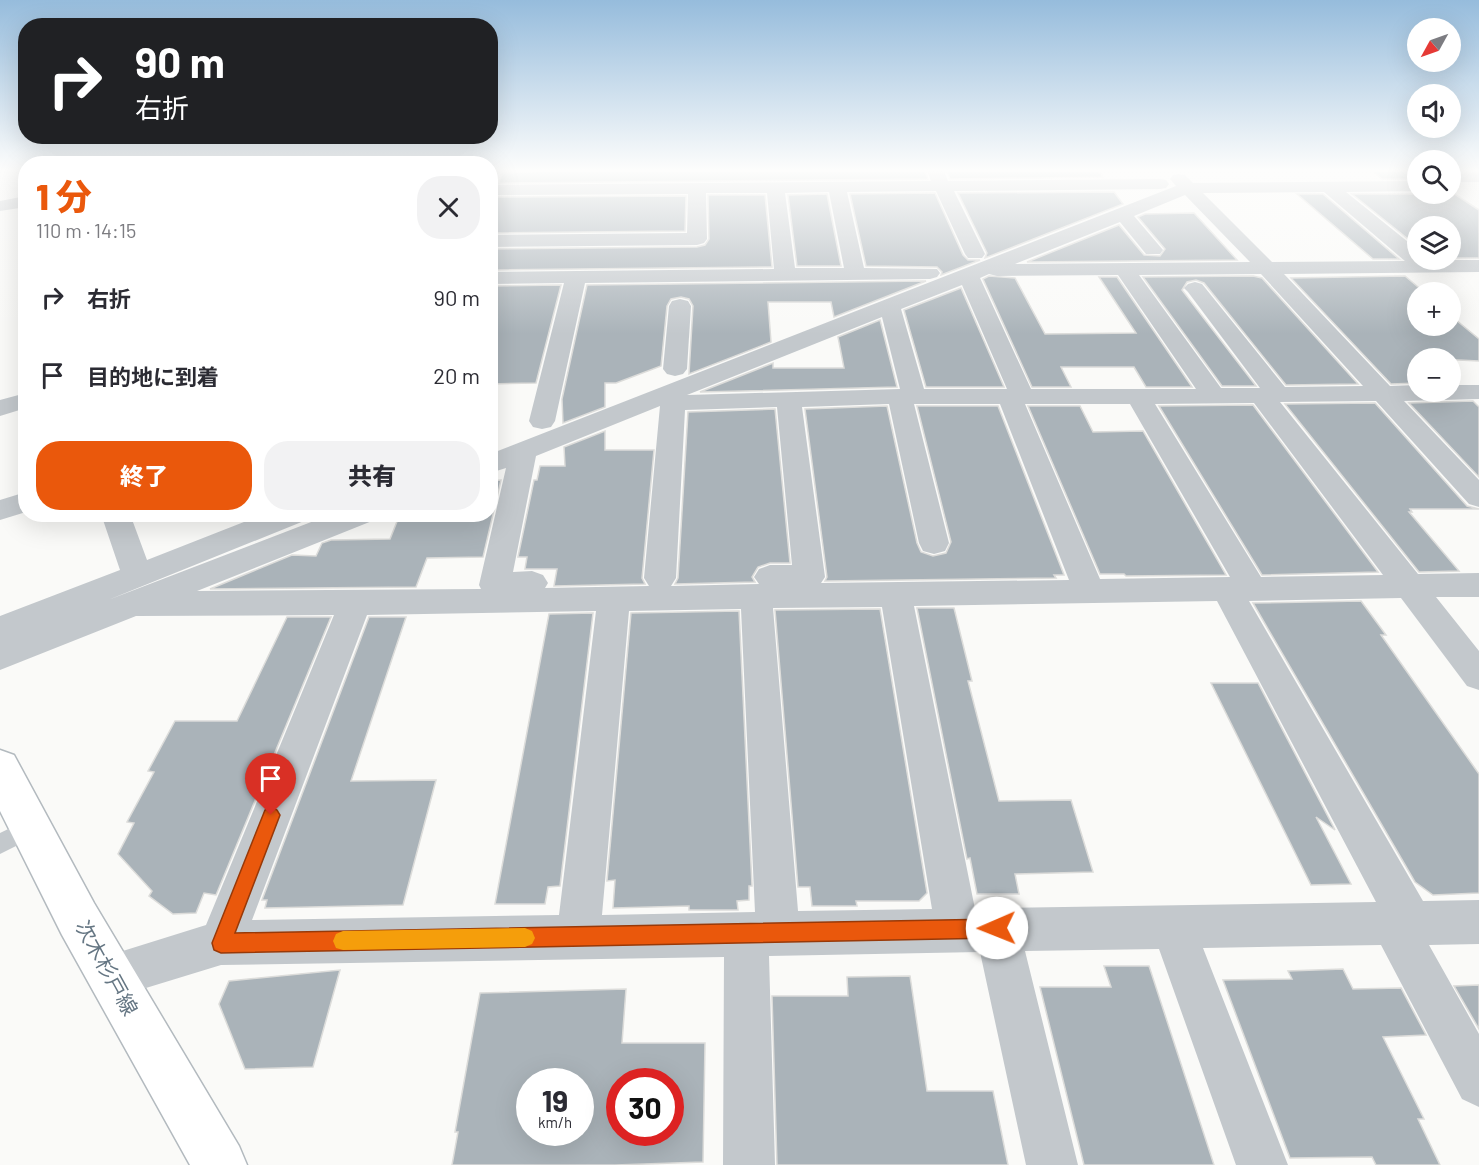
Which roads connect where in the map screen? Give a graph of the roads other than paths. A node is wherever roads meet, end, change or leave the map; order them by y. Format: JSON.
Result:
{"nodes":[{"id":1,"x":700,"y":225,"type":"edge"},
{"id":2,"x":780,"y":225,"type":"edge"},
{"id":3,"x":845,"y":225,"type":"edge"},
{"id":4,"x":957,"y":225,"type":"edge"},
{"id":5,"x":1068,"y":225,"type":"edge"},
{"id":6,"x":1090,"y":225,"type":"edge"},
{"id":7,"x":1132,"y":225,"type":"edge"},
{"id":8,"x":1222,"y":225,"type":"edge"},
{"id":9,"x":1375,"y":225,"type":"edge"},
{"id":10,"x":498,"y":241,"type":"edge"},
{"id":11,"x":1153,"y":250,"type":"dead end"},
{"id":12,"x":1407,"y":252,"type":"edge"},
{"id":13,"x":974,"y":266,"type":"junction"},
{"id":14,"x":1407,"y":266,"type":"edge"},
{"id":15,"x":1461,"y":266,"type":"edge"},
{"id":16,"x":1479,"y":266,"type":"edge"},
{"id":17,"x":1267,"y":268,"type":"junction"},
{"id":18,"x":1125,"y":270,"type":"junction"},
{"id":19,"x":785,"y":273,"type":"junction"},
{"id":20,"x":855,"y":273,"type":"junction"},
{"id":21,"x":930,"y":273,"type":"junction"},
{"id":22,"x":576,"y":277,"type":"junction"},
{"id":23,"x":498,"y":278,"type":"edge"},
{"id":24,"x":1195,"y":288,"type":"dead end"},
{"id":25,"x":680,"y":306,"type":"dead end"},
{"id":26,"x":890,"y":307,"type":"junction"},
{"id":27,"x":675,"y":369,"type":"junction"},
{"id":28,"x":1479,"y":392,"type":"edge"},
{"id":29,"x":1383,"y":393,"type":"junction"},
{"id":30,"x":1213,"y":395,"type":"junction"},
{"id":31,"x":1270,"y":395,"type":"junction"},
{"id":32,"x":907,"y":396,"type":"junction"},
{"id":33,"x":1016,"y":396,"type":"junction"},
{"id":34,"x":1138,"y":397,"type":"junction"},
{"id":35,"x":670,"y":398,"type":"junction"},
{"id":36,"x":789,"y":399,"type":"junction"},
{"id":37,"x":18,"y":402,"type":"edge"},
{"id":38,"x":586,"y":404,"type":"dead end"},
{"id":39,"x":0,"y":408,"type":"edge"},
{"id":40,"x":564,"y":412,"type":"dead end"},
{"id":41,"x":529,"y":433,"type":"junction"},
{"id":42,"x":498,"y":458,"type":"edge"},
{"id":43,"x":1479,"y":497,"type":"edge"},
{"id":44,"x":18,"y":504,"type":"edge"},
{"id":45,"x":0,"y":510,"type":"edge"},
{"id":46,"x":117,"y":522,"type":"edge"},
{"id":47,"x":279,"y":522,"type":"edge"},
{"id":48,"x":338,"y":522,"type":"edge"},
{"id":49,"x":934,"y":543,"type":"dead end"},
{"id":50,"x":660,"y":578,"type":"junction"},
{"id":51,"x":1479,"y":585,"type":"edge"},
{"id":52,"x":1407,"y":586,"type":"junction"},
{"id":53,"x":1239,"y":588,"type":"junction"},
{"id":54,"x":138,"y":590,"type":"junction"},
{"id":55,"x":1089,"y":591,"type":"junction"},
{"id":56,"x":896,"y":594,"type":"junction"},
{"id":57,"x":756,"y":596,"type":"junction"},
{"id":58,"x":614,"y":598,"type":"junction"},
{"id":59,"x":355,"y":603,"type":"junction"},
{"id":60,"x":0,"y":630,"type":"edge"},
{"id":61,"x":0,"y":656,"type":"edge"},
{"id":62,"x":1479,"y":676,"type":"edge"},
{"id":63,"x":0,"y":768,"type":"edge"},
{"id":64,"x":15,"y":837,"type":"edge"},
{"id":65,"x":1479,"y":922,"type":"edge"},
{"id":66,"x":1402,"y":923,"type":"junction"},
{"id":67,"x":1172,"y":926,"type":"junction"},
{"id":68,"x":977,"y":929,"type":"junction"},
{"id":69,"x":762,"y":933,"type":"junction"},
{"id":70,"x":578,"y":937,"type":"junction"},
{"id":71,"x":221,"y":943,"type":"junction"},
{"id":72,"x":110,"y":976,"type":"junction"},
{"id":73,"x":1479,"y":1082,"type":"edge"},
{"id":74,"x":220,"y":1165,"type":"edge"},
{"id":75,"x":749,"y":1165,"type":"edge"},
{"id":76,"x":1052,"y":1165,"type":"edge"},
{"id":77,"x":1262,"y":1165,"type":"edge"}],
"edges":[{"from":1,"to":10,"type":"street"},
{"from":2,"to":19,"type":"street"},
{"from":3,"to":20,"type":"street"},
{"from":4,"to":13,"type":"street"},
{"from":5,"to":13,"type":"street"},
{"from":6,"to":13,"type":"street"},
{"from":7,"to":11,"type":"street"},
{"from":8,"to":17,"type":"street"},
{"from":9,"to":12,"type":"street"},
{"from":13,"to":18,"type":"street"},
{"from":13,"to":21,"type":"street"},
{"from":13,"to":26,"type":"street"},
{"from":13,"to":33,"type":"street"},
{"from":14,"to":17,"type":"street"},
{"from":15,"to":16,"type":"street"},
{"from":17,"to":18,"type":"street"},
{"from":17,"to":29,"type":"street"},
{"from":18,"to":30,"type":"street"},
{"from":19,"to":20,"type":"street"},
{"from":19,"to":22,"type":"street"},
{"from":20,"to":21,"type":"street"},
{"from":21,"to":27,"type":"street"},
{"from":22,"to":23,"type":"street"},
{"from":22,"to":41,"type":"street"},
{"from":24,"to":31,"type":"street"},
{"from":25,"to":27,"type":"street"},
{"from":26,"to":32,"type":"street"},
{"from":26,"to":35,"type":"street"},
{"from":27,"to":38,"type":"street"},
{"from":28,"to":29,"type":"street"},
{"from":29,"to":31,"type":"street"},
{"from":29,"to":43,"type":"street"},
{"from":30,"to":31,"type":"street"},
{"from":30,"to":34,"type":"street"},
{"from":31,"to":52,"type":"street"},
{"from":32,"to":33,"type":"street"},
{"from":32,"to":36,"type":"street"},
{"from":32,"to":49,"type":"street"},
{"from":33,"to":34,"type":"street"},
{"from":33,"to":55,"type":"street"},
{"from":34,"to":53,"type":"street"},
{"from":35,"to":36,"type":"street"},
{"from":35,"to":41,"type":"street"},
{"from":35,"to":50,"type":"street"},
{"from":36,"to":50,"type":"street"},
{"from":37,"to":39,"type":"street"},
{"from":40,"to":41,"type":"street"},
{"from":41,"to":42,"type":"street"},
{"from":41,"to":50,"type":"street"},
{"from":44,"to":45,"type":"street"},
{"from":46,"to":54,"type":"street"},
{"from":47,"to":54,"type":"street"},
{"from":48,"to":54,"type":"street"},
{"from":51,"to":52,"type":"street"},
{"from":52,"to":53,"type":"street"},
{"from":52,"to":62,"type":"street"},
{"from":53,"to":55,"type":"street"},
{"from":53,"to":66,"type":"street"},
{"from":54,"to":59,"type":"street"},
{"from":54,"to":60,"type":"street"},
{"from":54,"to":61,"type":"street"},
{"from":55,"to":56,"type":"street"},
{"from":56,"to":57,"type":"street"},
{"from":56,"to":68,"type":"street"},
{"from":57,"to":58,"type":"street"},
{"from":57,"to":69,"type":"street"},
{"from":58,"to":59,"type":"street"},
{"from":58,"to":70,"type":"street"},
{"from":59,"to":71,"type":"street"},
{"from":63,"to":64,"type":"main road","name":"次木杉戸線"},
{"from":64,"to":72,"type":"main road","name":"次木杉戸線"},
{"from":65,"to":66,"type":"street"},
{"from":66,"to":67,"type":"street"},
{"from":66,"to":73,"type":"street"},
{"from":67,"to":68,"type":"street"},
{"from":67,"to":77,"type":"street"},
{"from":68,"to":69,"type":"street"},
{"from":68,"to":76,"type":"street"},
{"from":69,"to":70,"type":"street"},
{"from":69,"to":75,"type":"street"},
{"from":70,"to":71,"type":"street"},
{"from":71,"to":72,"type":"street"},
{"from":72,"to":74,"type":"main road","name":"次木杉戸線"}]}
